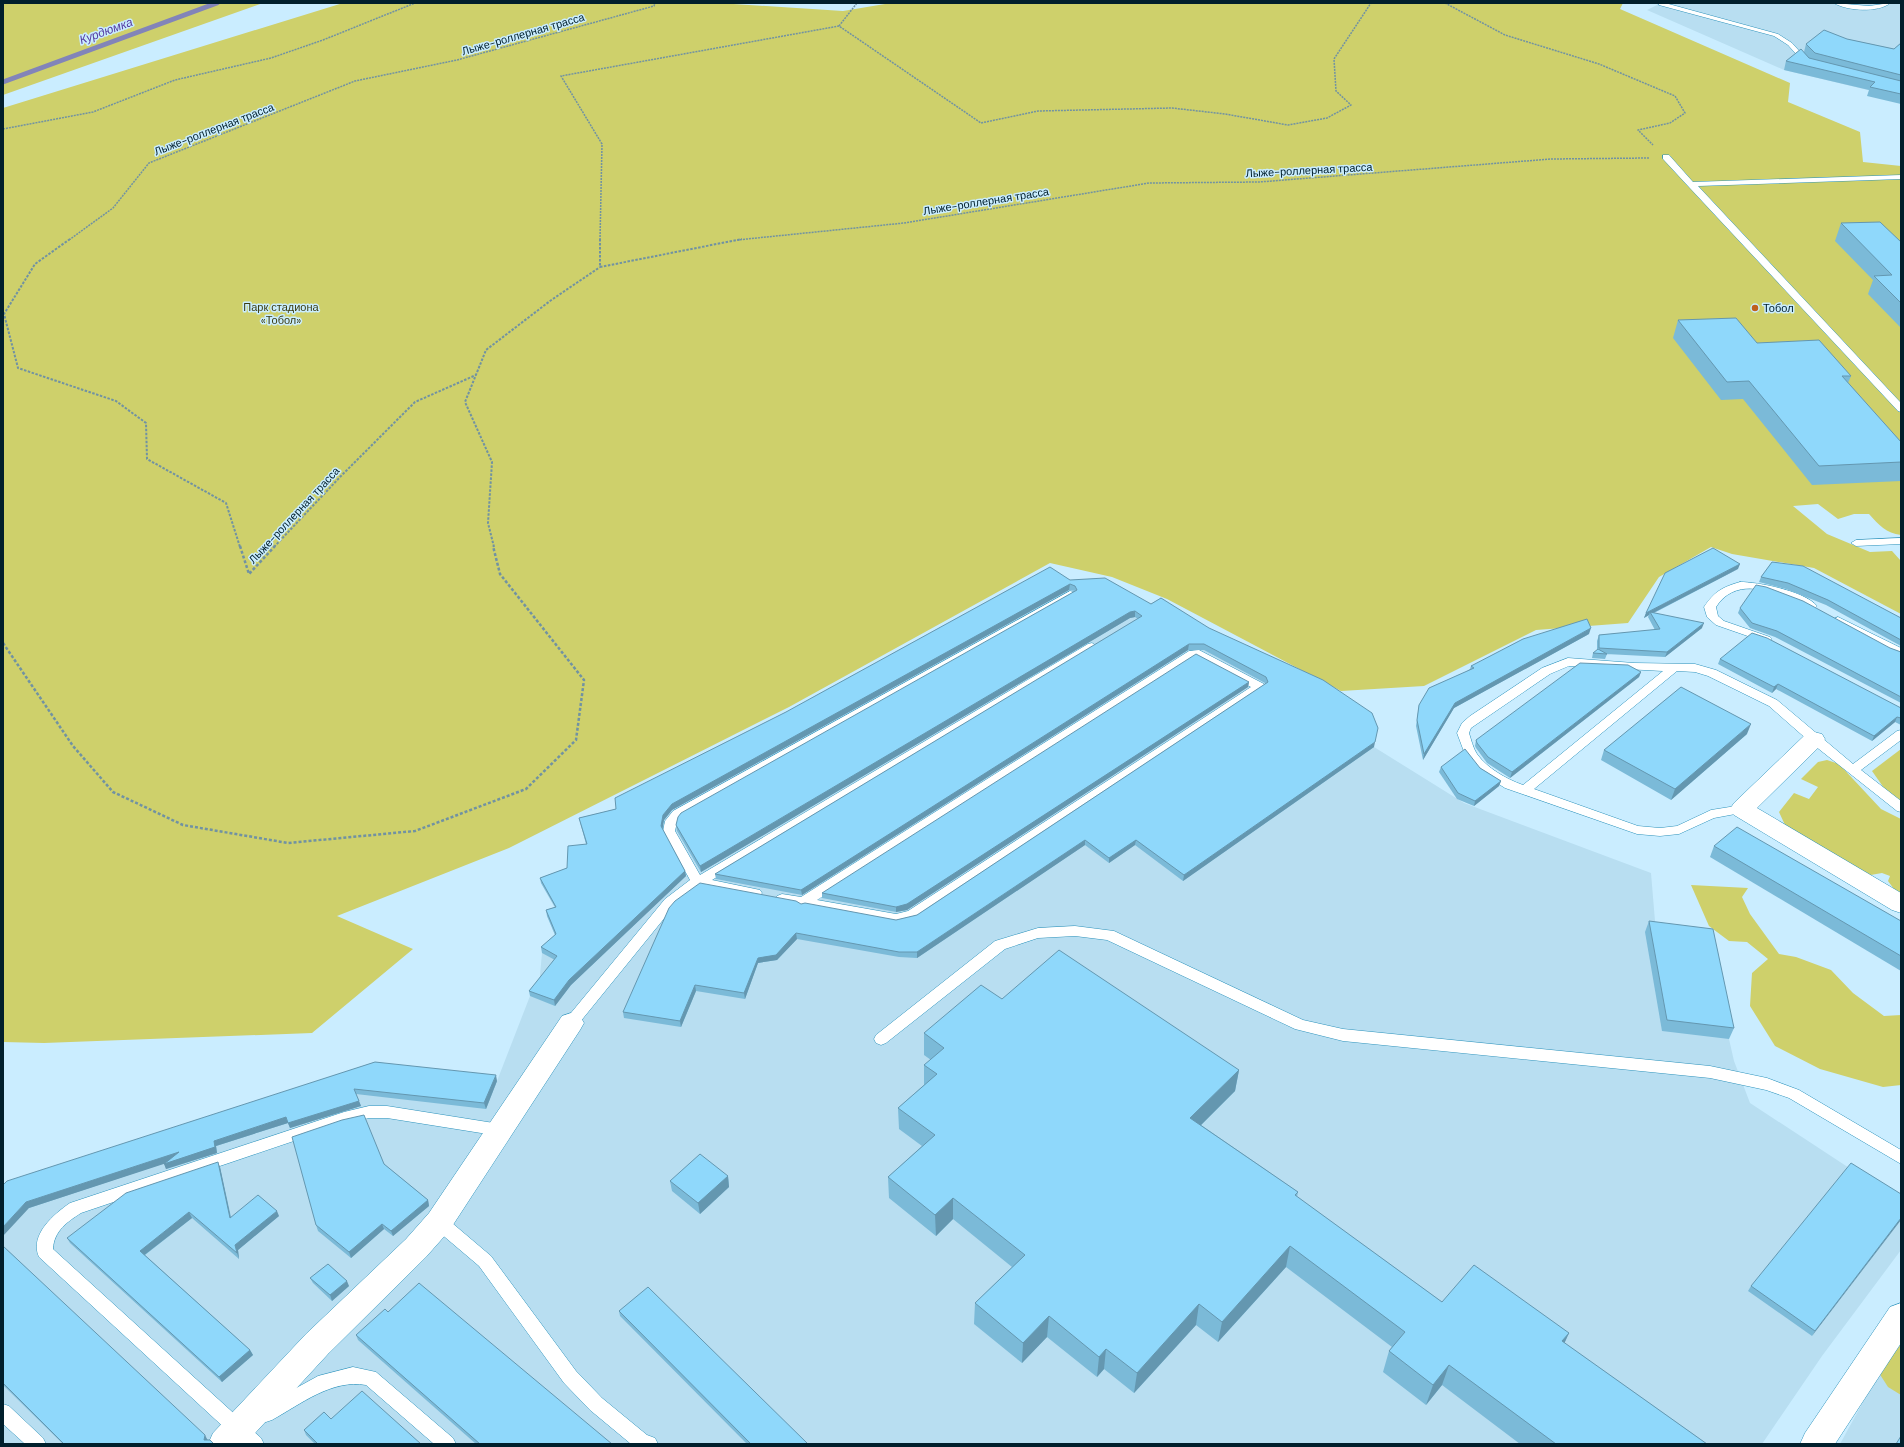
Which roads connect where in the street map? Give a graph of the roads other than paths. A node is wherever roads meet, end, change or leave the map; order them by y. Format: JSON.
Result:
{"nodes":[{"id":1,"x":1837,"y":3,"type":"edge"},
{"id":2,"x":1887,"y":3,"type":"edge"},
{"id":3,"x":1661,"y":4,"type":"dead end"},
{"id":4,"x":1815,"y":66,"type":"edge"},
{"id":5,"x":1666,"y":158,"type":"road end"},
{"id":6,"x":1901,"y":177,"type":"edge"},
{"id":7,"x":1691,"y":184,"type":"junction"},
{"id":8,"x":1901,"y":408,"type":"edge"},
{"id":9,"x":1901,"y":541,"type":"edge"},
{"id":10,"x":1856,"y":543,"type":"dead end"},
{"id":11,"x":1070,"y":594,"type":"edge"},
{"id":12,"x":1100,"y":642,"type":"edge"},
{"id":13,"x":1777,"y":644,"type":"edge"},
{"id":14,"x":1901,"y":653,"type":"edge"},
{"id":15,"x":1675,"y":667,"type":"junction"},
{"id":16,"x":1901,"y":734,"type":"edge"},
{"id":17,"x":1814,"y":739,"type":"junction"},
{"id":18,"x":1853,"y":770,"type":"junction"},
{"id":19,"x":1525,"y":790,"type":"junction"},
{"id":20,"x":1901,"y":808,"type":"edge"},
{"id":21,"x":1742,"y":809,"type":"junction"},
{"id":22,"x":698,"y":882,"type":"junction"},
{"id":23,"x":802,"y":902,"type":"junction"},
{"id":24,"x":1901,"y":904,"type":"edge"},
{"id":25,"x":571,"y":1023,"type":"joint"},
{"id":26,"x":881,"y":1039,"type":"dead end"},
{"id":27,"x":500,"y":1130,"type":"junction"},
{"id":28,"x":1901,"y":1158,"type":"edge"},
{"id":29,"x":439,"y":1222,"type":"junction"},
{"id":30,"x":1901,"y":1317,"type":"edge"},
{"id":31,"x":3,"y":1412,"type":"edge"},
{"id":32,"x":239,"y":1439,"type":"edge"},
{"id":33,"x":37,"y":1444,"type":"edge"},
{"id":34,"x":447,"y":1444,"type":"edge"},
{"id":35,"x":648,"y":1444,"type":"edge"},
{"id":36,"x":1816,"y":1444,"type":"edge"}],
"edges":[{"from":1,"to":2,"type":"lane"},
{"from":3,"to":4,"type":"lane"},
{"from":5,"to":7,"type":"lane"},
{"from":6,"to":7,"type":"lane"},
{"from":7,"to":8,"type":"lane"},
{"from":9,"to":10,"type":"lane"},
{"from":11,"to":22,"type":"lane"},
{"from":12,"to":22,"type":"lane"},
{"from":13,"to":14,"type":"lane"},
{"from":15,"to":17,"type":"lane"},
{"from":15,"to":19,"type":"lane"},
{"from":15,"to":19,"type":"lane"},
{"from":16,"to":18,"type":"lane"},
{"from":17,"to":18,"type":"lane"},
{"from":17,"to":21,"type":"street"},
{"from":18,"to":20,"type":"lane"},
{"from":19,"to":21,"type":"lane"},
{"from":21,"to":24,"type":"street"},
{"from":22,"to":23,"type":"lane"},
{"from":22,"to":25,"type":"lane"},
{"from":23,"to":23,"type":"lane"},
{"from":25,"to":27,"type":"street"},
{"from":26,"to":28,"type":"lane"},
{"from":27,"to":29,"type":"street"},
{"from":27,"to":32,"type":"lane"},
{"from":29,"to":32,"type":"street"},
{"from":29,"to":35,"type":"lane"},
{"from":30,"to":36,"type":"street"},
{"from":31,"to":33,"type":"lane"},
{"from":32,"to":34,"type":"lane"}]}
